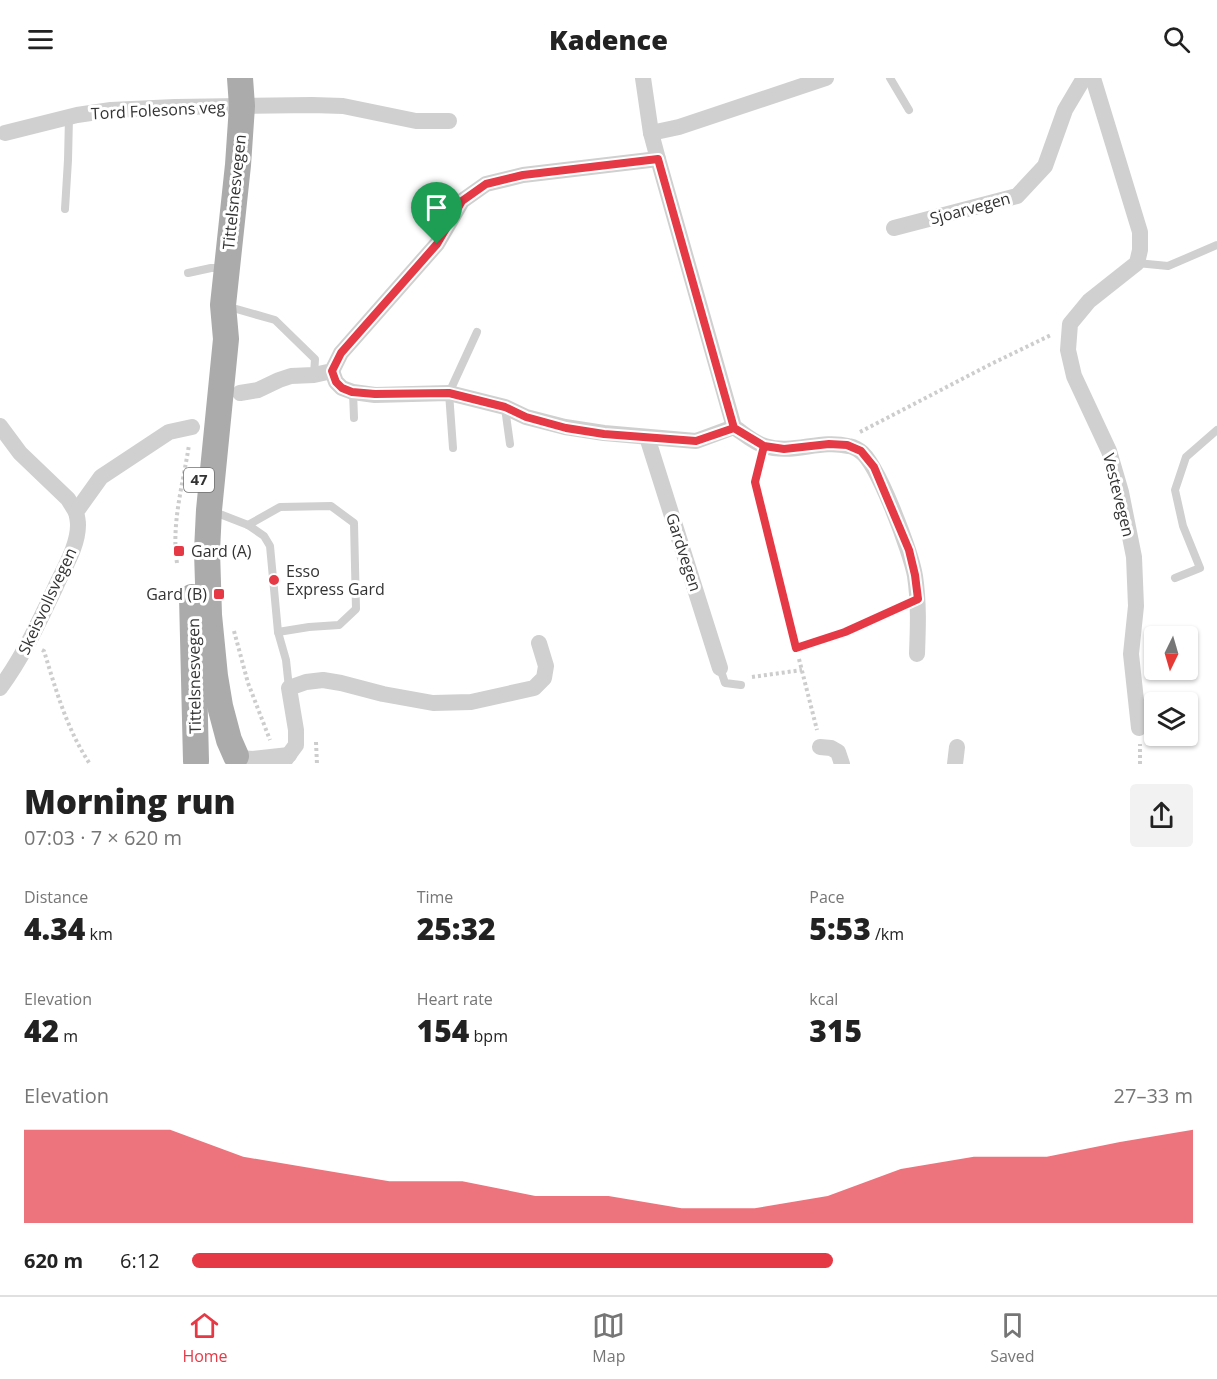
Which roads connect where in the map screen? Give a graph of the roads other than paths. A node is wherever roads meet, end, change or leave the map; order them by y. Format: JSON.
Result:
{"nodes":[{"id":1,"x":240,"y":78,"type":"edge"},
{"id":2,"x":643,"y":78,"type":"edge"},
{"id":3,"x":826,"y":78,"type":"edge"},
{"id":4,"x":890,"y":78,"type":"edge"},
{"id":5,"x":1084,"y":78,"type":"edge"},
{"id":6,"x":1093,"y":78,"type":"edge"},
{"id":7,"x":242,"y":106,"type":"junction"},
{"id":8,"x":909,"y":110,"type":"dead end"},
{"id":9,"x":69,"y":117,"type":"junction"},
{"id":10,"x":449,"y":121,"type":"dead end"},
{"id":11,"x":5,"y":133,"type":"dead end"},
{"id":12,"x":651,"y":133,"type":"junction"},
{"id":13,"x":658,"y":159,"type":"junction"},
{"id":14,"x":64,"y":209,"type":"dead end"},
{"id":15,"x":894,"y":228,"type":"dead end"},
{"id":16,"x":1217,"y":245,"type":"edge"},
{"id":17,"x":1137,"y":263,"type":"junction"},
{"id":18,"x":226,"y":268,"type":"junction"},
{"id":19,"x":188,"y":273,"type":"dead end"},
{"id":20,"x":223,"y":305,"type":"junction"},
{"id":21,"x":477,"y":332,"type":"dead end"},
{"id":22,"x":332,"y":371,"type":"junction"},
{"id":23,"x":314,"y":375,"type":"junction"},
{"id":24,"x":352,"y":392,"type":"junction"},
{"id":25,"x":240,"y":393,"type":"dead end"},
{"id":26,"x":449,"y":393,"type":"junction"},
{"id":27,"x":505,"y":407,"type":"junction"},
{"id":28,"x":354,"y":418,"type":"dead end"},
{"id":29,"x":0,"y":426,"type":"edge"},
{"id":30,"x":192,"y":427,"type":"dead end"},
{"id":31,"x":734,"y":428,"type":"junction"},
{"id":32,"x":1217,"y":430,"type":"edge"},
{"id":33,"x":647,"y":437,"type":"junction"},
{"id":34,"x":510,"y":444,"type":"dead end"},
{"id":35,"x":453,"y":448,"type":"dead end"},
{"id":36,"x":209,"y":510,"type":"junction"},
{"id":37,"x":76,"y":512,"type":"junction"},
{"id":38,"x":248,"y":525,"type":"junction"},
{"id":39,"x":1175,"y":578,"type":"dead end"},
{"id":40,"x":918,"y":599,"type":"junction"},
{"id":41,"x":278,"y":632,"type":"junction"},
{"id":42,"x":539,"y":643,"type":"dead end"},
{"id":43,"x":796,"y":648,"type":"road end"},
{"id":44,"x":917,"y":654,"type":"dead end"},
{"id":45,"x":720,"y":668,"type":"joint"},
{"id":46,"x":741,"y":685,"type":"dead end"},
{"id":47,"x":0,"y":688,"type":"edge"},
{"id":48,"x":289,"y":688,"type":"junction"},
{"id":49,"x":1139,"y":728,"type":"dead end"},
{"id":50,"x":819,"y":740,"type":"road end"},
{"id":51,"x":239,"y":759,"type":"edge"},
{"id":52,"x":286,"y":759,"type":"edge"},
{"id":53,"x":195,"y":762,"type":"edge"},
{"id":54,"x":842,"y":764,"type":"edge"}],
"edges":[{"from":1,"to":7,"type":"main road","name":"Tittelsnesvegen","number":"47"},
{"from":2,"to":12,"type":"street"},
{"from":3,"to":12,"type":"street"},
{"from":4,"to":8,"type":"lane"},
{"from":5,"to":15,"type":"street","name":"Sjoarvegen"},
{"from":6,"to":17,"type":"street"},
{"from":7,"to":9,"type":"street","name":"Tord Folesons veg"},
{"from":7,"to":10,"type":"street","name":"Tord Folesons veg"},
{"from":7,"to":18,"type":"main road","name":"Tittelsnesvegen","number":"47"},
{"from":9,"to":11,"type":"street","name":"Tord Folesons veg"},
{"from":9,"to":14,"type":"lane"},
{"from":12,"to":13,"type":"street"},
{"from":13,"to":22,"type":"street"},
{"from":13,"to":31,"type":"street"},
{"from":16,"to":17,"type":"lane"},
{"from":17,"to":49,"type":"street","name":"Vestevegen"},
{"from":18,"to":19,"type":"lane"},
{"from":18,"to":20,"type":"main road","name":"Tittelsnesvegen","number":"47"},
{"from":20,"to":23,"type":"lane"},
{"from":20,"to":36,"type":"main road","name":"Tittelsnesvegen","number":"47"},
{"from":20,"to":53,"type":"main road","name":"Tittelsnesvegen","number":"47"},
{"from":21,"to":26,"type":"lane"},
{"from":22,"to":23,"type":"street"},
{"from":22,"to":24,"type":"street"},
{"from":23,"to":25,"type":"street"},
{"from":24,"to":26,"type":"street"},
{"from":24,"to":28,"type":"lane"},
{"from":26,"to":27,"type":"street"},
{"from":26,"to":35,"type":"lane"},
{"from":27,"to":33,"type":"street"},
{"from":27,"to":34,"type":"lane"},
{"from":29,"to":37,"type":"street"},
{"from":30,"to":37,"type":"street"},
{"from":31,"to":33,"type":"street"},
{"from":31,"to":40,"type":"street"},
{"from":32,"to":39,"type":"lane"},
{"from":33,"to":45,"type":"street","name":"Gardvegen"},
{"from":36,"to":38,"type":"lane"},
{"from":36,"to":51,"type":"main road","name":"Tittelsnesvegen","number":"47"},
{"from":37,"to":47,"type":"street","name":"Skeisvollsvegen"},
{"from":38,"to":41,"type":"lane"},
{"from":38,"to":41,"type":"lane"},
{"from":40,"to":43,"type":"lane"},
{"from":40,"to":44,"type":"street"},
{"from":41,"to":48,"type":"lane"},
{"from":42,"to":48,"type":"street"},
{"from":45,"to":46,"type":"lane"},
{"from":48,"to":52,"type":"street"},
{"from":50,"to":54,"type":"street"},
{"from":51,"to":52,"type":"street"},
{"from":51,"to":53,"type":"main road","number":"47"}]}
